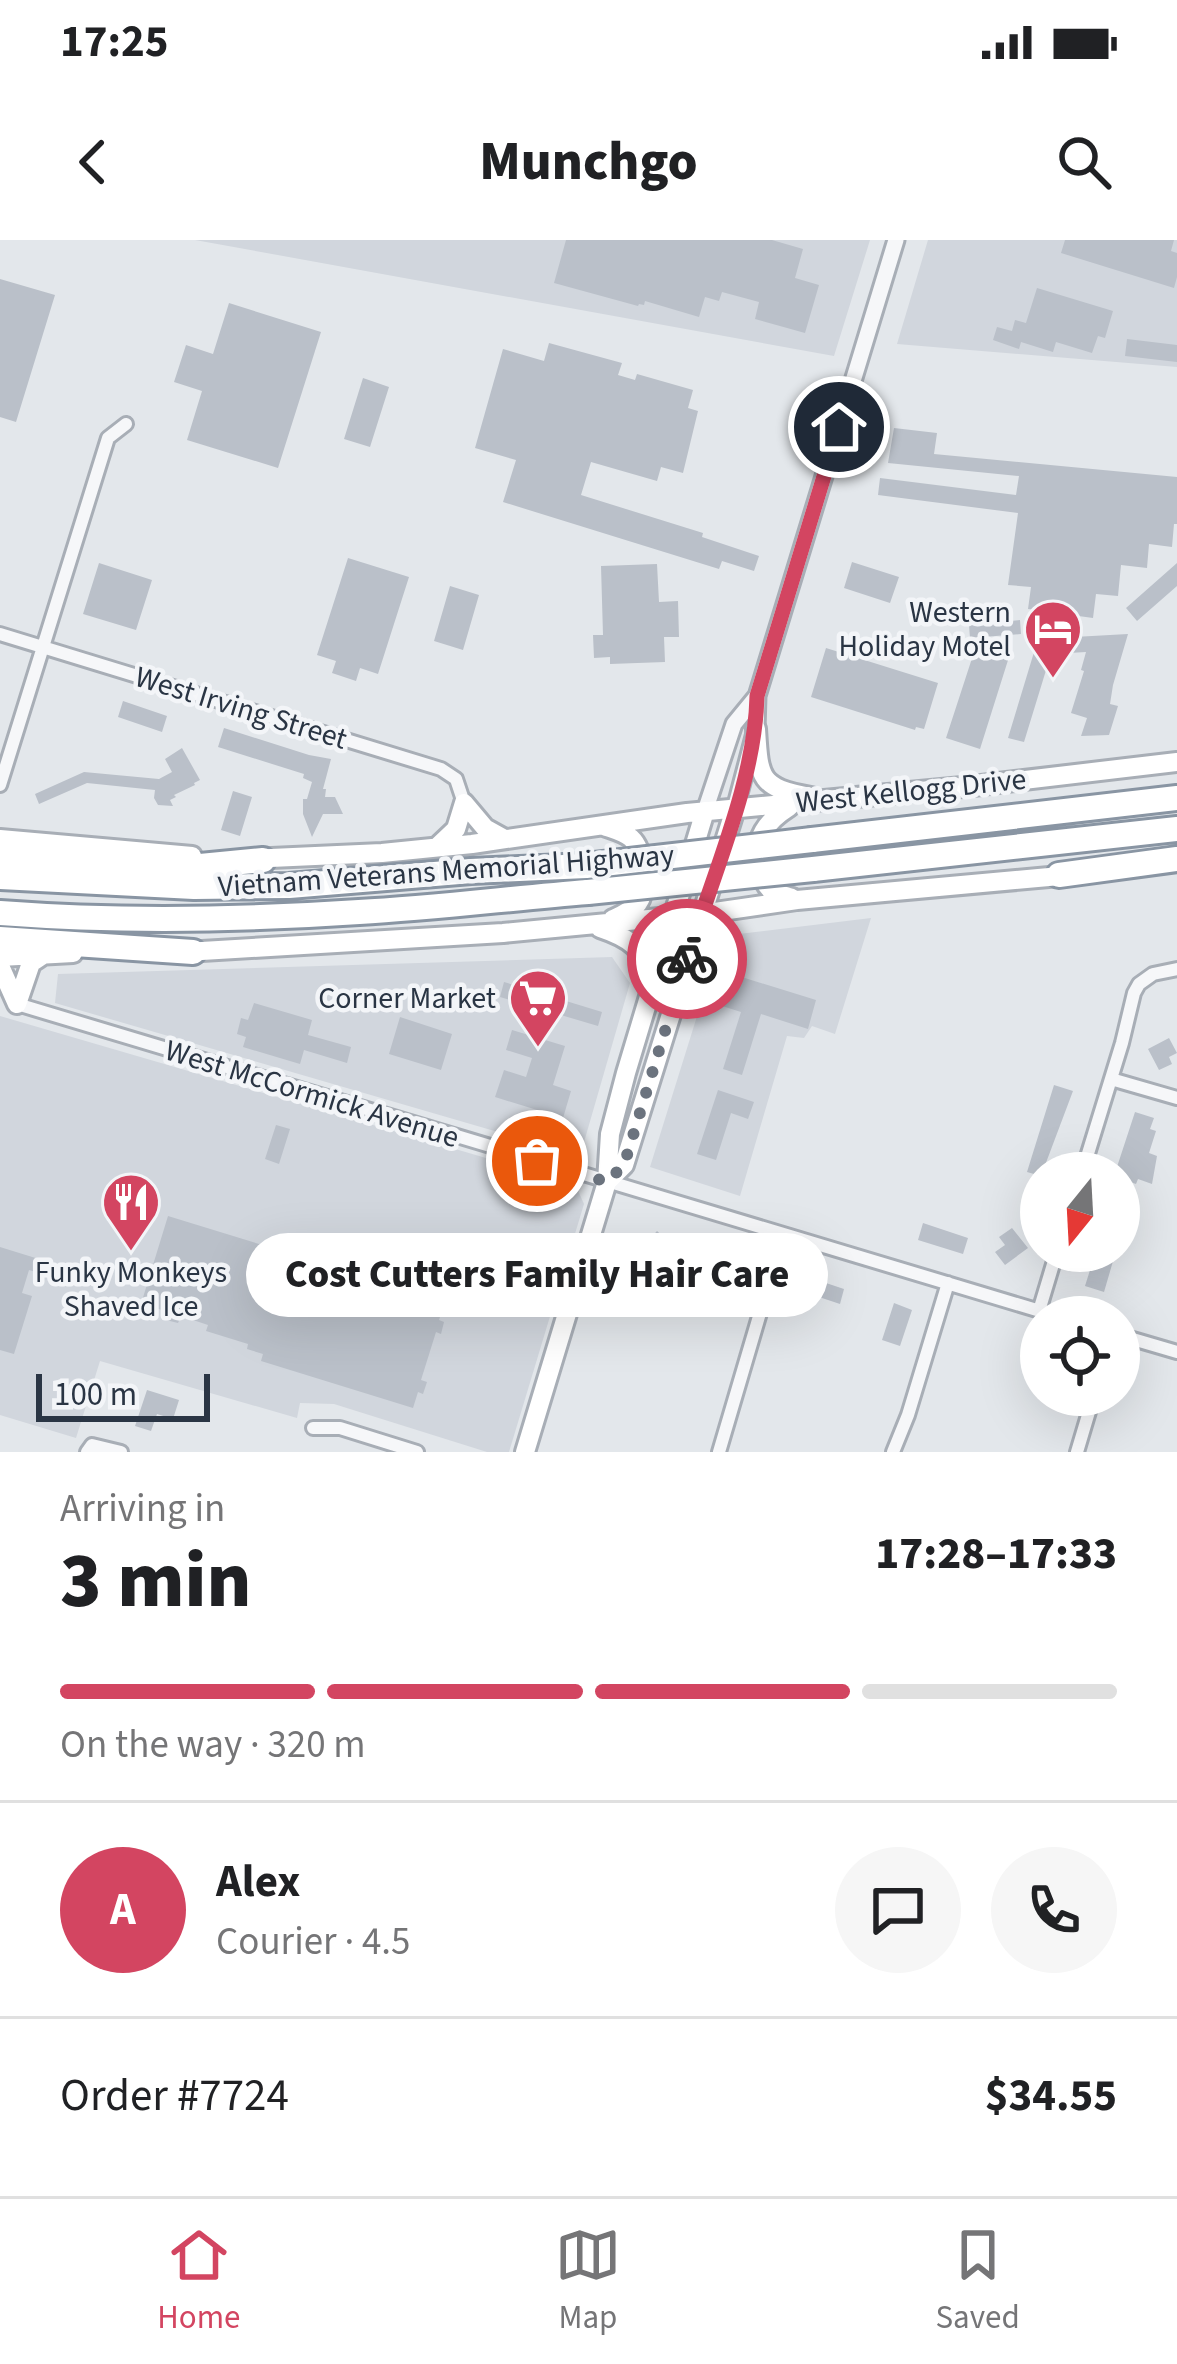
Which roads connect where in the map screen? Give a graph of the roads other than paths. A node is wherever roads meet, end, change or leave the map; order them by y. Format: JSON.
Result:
{"nodes":[{"id":1,"x":896,"y":240,"type":"edge"},
{"id":2,"x":126,"y":424,"type":"dead end"},
{"id":3,"x":0,"y":634,"type":"edge"},
{"id":4,"x":42,"y":647,"type":"junction"},
{"id":5,"x":757,"y":696,"type":"junction"},
{"id":6,"x":756,"y":729,"type":"junction"},
{"id":7,"x":1177,"y":762,"type":"edge"},
{"id":8,"x":0,"y":785,"type":"edge"},
{"id":9,"x":1177,"y":798,"type":"edge"},
{"id":10,"x":828,"y":800,"type":"junction"},
{"id":11,"x":464,"y":803,"type":"junction"},
{"id":12,"x":793,"y":804,"type":"junction"},
{"id":13,"x":735,"y":809,"type":"junction"},
{"id":14,"x":705,"y":812,"type":"junction"},
{"id":15,"x":599,"y":824,"type":"junction"},
{"id":16,"x":1177,"y":829,"type":"edge"},
{"id":17,"x":503,"y":838,"type":"junction"},
{"id":18,"x":0,"y":839,"type":"edge"},
{"id":19,"x":437,"y":847,"type":"junction"},
{"id":20,"x":0,"y":858,"type":"edge"},
{"id":21,"x":1177,"y":859,"type":"edge"},
{"id":22,"x":263,"y":860,"type":"junction"},
{"id":23,"x":1177,"y":869,"type":"edge"},
{"id":24,"x":1058,"y":875,"type":"junction"},
{"id":25,"x":0,"y":878,"type":"edge"},
{"id":26,"x":797,"y":900,"type":"junction"},
{"id":27,"x":0,"y":913,"type":"edge"},
{"id":28,"x":700,"y":914,"type":"junction"},
{"id":29,"x":673,"y":916,"type":"junction"},
{"id":30,"x":596,"y":923,"type":"junction"},
{"id":31,"x":0,"y":939,"type":"edge"},
{"id":32,"x":193,"y":952,"type":"junction"},
{"id":33,"x":43,"y":955,"type":"junction"},
{"id":34,"x":0,"y":962,"type":"edge"},
{"id":35,"x":1177,"y":969,"type":"edge"},
{"id":36,"x":651,"y":989,"type":"junction"},
{"id":37,"x":17,"y":1004,"type":"junction"},
{"id":38,"x":1111,"y":1078,"type":"junction"},
{"id":39,"x":1177,"y":1098,"type":"edge"},
{"id":40,"x":1088,"y":1152,"type":"edge"},
{"id":41,"x":607,"y":1182,"type":"junction"},
{"id":42,"x":783,"y":1235,"type":"junction"},
{"id":43,"x":948,"y":1283,"type":"junction"},
{"id":44,"x":1020,"y":1305,"type":"edge"},
{"id":45,"x":1140,"y":1341,"type":"edge"},
{"id":46,"x":1177,"y":1352,"type":"edge"},
{"id":47,"x":1087,"y":1416,"type":"edge"},
{"id":48,"x":313,"y":1428,"type":"dead end"},
{"id":49,"x":90,"y":1448,"type":"edge"},
{"id":50,"x":121,"y":1452,"type":"edge"},
{"id":51,"x":414,"y":1452,"type":"edge"},
{"id":52,"x":525,"y":1452,"type":"edge"},
{"id":53,"x":719,"y":1452,"type":"edge"},
{"id":54,"x":893,"y":1452,"type":"edge"},
{"id":55,"x":1076,"y":1452,"type":"edge"}],
"edges":[{"from":1,"to":5,"type":"street"},
{"from":2,"to":4,"type":"street"},
{"from":3,"to":4,"type":"street","name":"West Irving Street"},
{"from":4,"to":8,"type":"street"},
{"from":4,"to":11,"type":"street","name":"West Irving Street"},
{"from":5,"to":6,"type":"street"},
{"from":5,"to":14,"type":"street"},
{"from":6,"to":10,"type":"main road"},
{"from":6,"to":13,"type":"street"},
{"from":7,"to":10,"type":"main road","name":"West Kellogg Drive"},
{"from":9,"to":25,"type":"highway","name":"Vietnam Veterans Memorial Highway","bridge":true},
{"from":10,"to":12,"type":"main road","name":"West Kellogg Drive"},
{"from":11,"to":17,"type":"main road"},
{"from":11,"to":19,"type":"main road"},
{"from":12,"to":13,"type":"main road","name":"West Kellogg Drive"},
{"from":12,"to":26,"type":"main road"},
{"from":13,"to":14,"type":"main road","name":"West Kellogg Drive"},
{"from":13,"to":28,"type":"main road"},
{"from":14,"to":15,"type":"main road","name":"West Kellogg Drive"},
{"from":14,"to":29,"type":"main road"},
{"from":15,"to":17,"type":"main road","name":"West Kellogg Drive"},
{"from":15,"to":30,"type":"main road"},
{"from":16,"to":27,"type":"highway","name":"Vietnam Veterans Memorial Highway","bridge":true},
{"from":17,"to":19,"type":"main road","name":"West Kellogg Drive"},
{"from":18,"to":22,"type":"main road","name":"West Kellogg Drive"},
{"from":19,"to":22,"type":"main road","name":"West Kellogg Drive"},
{"from":20,"to":22,"type":"highway"},
{"from":21,"to":24,"type":"highway"},
{"from":23,"to":24,"type":"main road"},
{"from":24,"to":26,"type":"main road"},
{"from":26,"to":28,"type":"main road"},
{"from":28,"to":29,"type":"main road"},
{"from":28,"to":41,"type":"main road"},
{"from":29,"to":30,"type":"main road"},
{"from":29,"to":36,"type":"main road"},
{"from":30,"to":32,"type":"main road"},
{"from":30,"to":36,"type":"main road"},
{"from":31,"to":32,"type":"highway"},
{"from":32,"to":33,"type":"main road"},
{"from":33,"to":34,"type":"main road"},
{"from":33,"to":37,"type":"main road"},
{"from":34,"to":37,"type":"main road"},
{"from":35,"to":38,"type":"street"},
{"from":36,"to":41,"type":"main road"},
{"from":37,"to":41,"type":"street","name":"West McCormick Avenue"},
{"from":38,"to":39,"type":"street"},
{"from":38,"to":40,"type":"street"},
{"from":41,"to":42,"type":"street","name":"West McCormick Avenue"},
{"from":41,"to":52,"type":"main road"},
{"from":42,"to":43,"type":"street","name":"West McCormick Avenue"},
{"from":42,"to":53,"type":"street"},
{"from":43,"to":44,"type":"street","name":"West McCormick Avenue"},
{"from":43,"to":54,"type":"street"},
{"from":45,"to":46,"type":"street"},
{"from":47,"to":55,"type":"street"},
{"from":48,"to":51,"type":"street"},
{"from":49,"to":50,"type":"street"}]}
